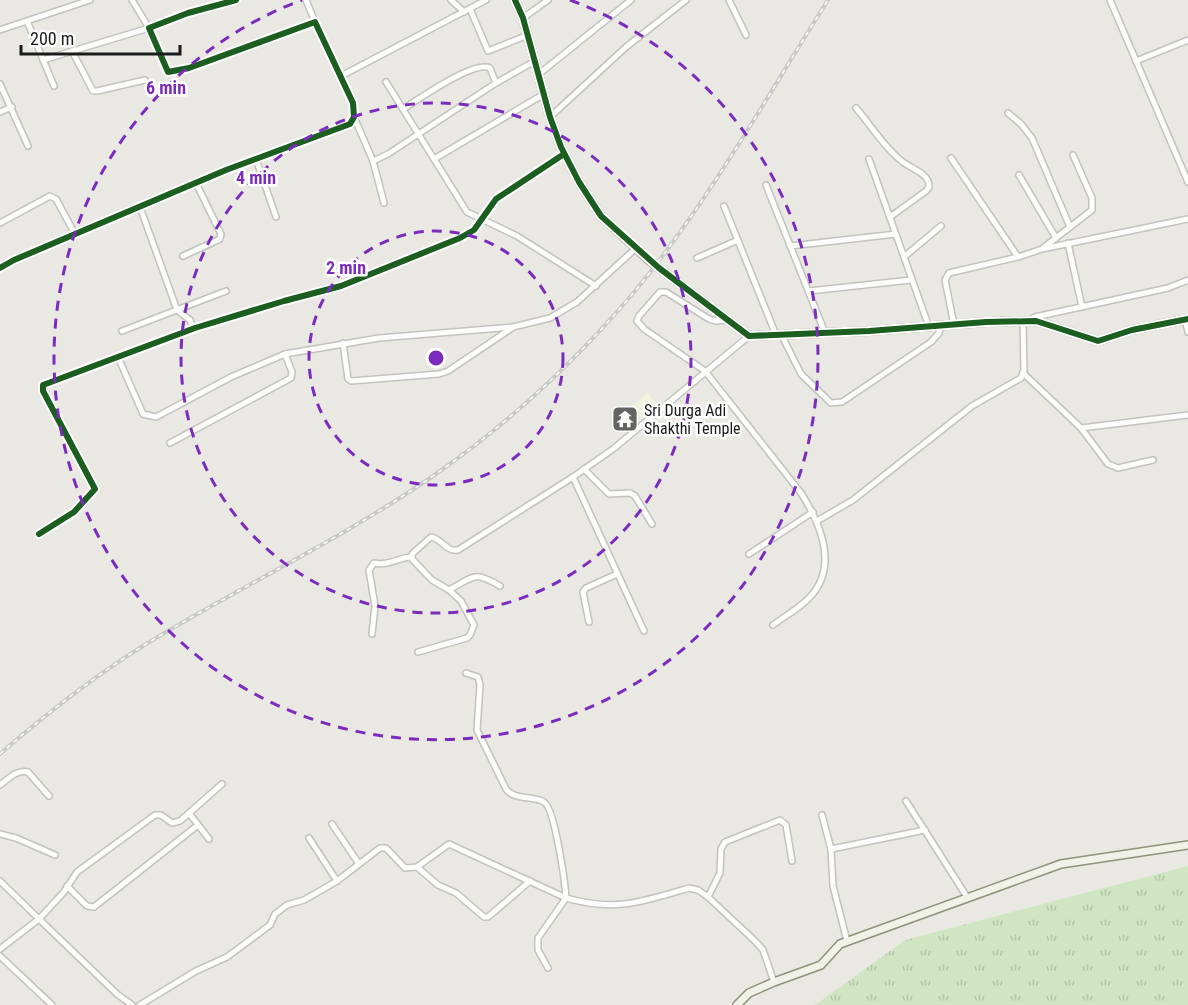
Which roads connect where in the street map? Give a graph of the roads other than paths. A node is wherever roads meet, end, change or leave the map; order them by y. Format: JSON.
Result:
{"nodes":[{"id":1,"x":90,"y":0,"type":"edge"},
{"id":2,"x":132,"y":0,"type":"edge"},
{"id":3,"x":236,"y":0,"type":"edge"},
{"id":4,"x":306,"y":0,"type":"edge"},
{"id":5,"x":451,"y":0,"type":"edge"},
{"id":6,"x":486,"y":0,"type":"edge"},
{"id":7,"x":515,"y":0,"type":"edge"},
{"id":8,"x":548,"y":0,"type":"edge"},
{"id":9,"x":631,"y":0,"type":"edge"},
{"id":10,"x":686,"y":0,"type":"edge"},
{"id":11,"x":729,"y":0,"type":"edge"},
{"id":12,"x":1110,"y":0,"type":"edge"},
{"id":13,"x":467,"y":10,"type":"junction"},
{"id":14,"x":523,"y":18,"type":"junction"},
{"id":15,"x":27,"y":21,"type":"junction"},
{"id":16,"x":315,"y":22,"type":"junction"},
{"id":17,"x":148,"y":28,"type":"junction"},
{"id":18,"x":0,"y":30,"type":"edge"},
{"id":19,"x":528,"y":35,"type":"junction"},
{"id":20,"x":746,"y":35,"type":"dead end"},
{"id":21,"x":1188,"y":40,"type":"edge"},
{"id":22,"x":72,"y":51,"type":"junction"},
{"id":23,"x":43,"y":60,"type":"junction"},
{"id":24,"x":535,"y":61,"type":"junction"},
{"id":25,"x":1136,"y":61,"type":"junction"},
{"id":26,"x":539,"y":74,"type":"junction"},
{"id":27,"x":341,"y":76,"type":"junction"},
{"id":28,"x":145,"y":80,"type":"dead end"},
{"id":29,"x":386,"y":82,"type":"dead end"},
{"id":30,"x":496,"y":83,"type":"junction"},
{"id":31,"x":0,"y":84,"type":"edge"},
{"id":32,"x":54,"y":86,"type":"dead end"},
{"id":33,"x":544,"y":94,"type":"junction"},
{"id":34,"x":12,"y":107,"type":"junction"},
{"id":35,"x":856,"y":108,"type":"dead end"},
{"id":36,"x":404,"y":109,"type":"junction"},
{"id":37,"x":0,"y":112,"type":"edge"},
{"id":38,"x":1008,"y":113,"type":"dead end"},
{"id":39,"x":354,"y":117,"type":"junction"},
{"id":40,"x":550,"y":117,"type":"junction"},
{"id":41,"x":419,"y":133,"type":"junction"},
{"id":42,"x":28,"y":146,"type":"dead end"},
{"id":43,"x":564,"y":154,"type":"junction"},
{"id":44,"x":1073,"y":155,"type":"dead end"},
{"id":45,"x":951,"y":158,"type":"dead end"},
{"id":46,"x":256,"y":159,"type":"junction"},
{"id":47,"x":434,"y":159,"type":"junction"},
{"id":48,"x":869,"y":159,"type":"dead end"},
{"id":49,"x":373,"y":161,"type":"junction"},
{"id":50,"x":1019,"y":175,"type":"dead end"},
{"id":51,"x":1188,"y":182,"type":"edge"},
{"id":52,"x":196,"y":183,"type":"junction"},
{"id":53,"x":766,"y":185,"type":"dead end"},
{"id":54,"x":384,"y":203,"type":"dead end"},
{"id":55,"x":724,"y":206,"type":"dead end"},
{"id":56,"x":140,"y":207,"type":"junction"},
{"id":57,"x":276,"y":217,"type":"dead end"},
{"id":58,"x":483,"y":218,"type":"junction"},
{"id":59,"x":890,"y":218,"type":"junction"},
{"id":60,"x":1188,"y":219,"type":"edge"},
{"id":61,"x":0,"y":223,"type":"edge"},
{"id":62,"x":941,"y":226,"type":"dead end"},
{"id":63,"x":1070,"y":227,"type":"junction"},
{"id":64,"x":75,"y":234,"type":"junction"},
{"id":65,"x":896,"y":234,"type":"junction"},
{"id":66,"x":1056,"y":238,"type":"junction"},
{"id":67,"x":738,"y":240,"type":"junction"},
{"id":68,"x":1068,"y":243,"type":"junction"},
{"id":69,"x":790,"y":246,"type":"junction"},
{"id":70,"x":636,"y":248,"type":"junction"},
{"id":71,"x":1042,"y":249,"type":"junction"},
{"id":72,"x":183,"y":256,"type":"dead end"},
{"id":73,"x":904,"y":257,"type":"junction"},
{"id":74,"x":1017,"y":257,"type":"junction"},
{"id":75,"x":697,"y":258,"type":"dead end"},
{"id":76,"x":0,"y":268,"type":"edge"},
{"id":77,"x":911,"y":280,"type":"junction"},
{"id":78,"x":1188,"y":280,"type":"edge"},
{"id":79,"x":596,"y":286,"type":"junction"},
{"id":80,"x":226,"y":291,"type":"dead end"},
{"id":81,"x":809,"y":291,"type":"junction"},
{"id":82,"x":1082,"y":307,"type":"junction"},
{"id":83,"x":177,"y":310,"type":"junction"},
{"id":84,"x":1187,"y":319,"type":"edge"},
{"id":85,"x":728,"y":320,"type":"junction"},
{"id":86,"x":1026,"y":322,"type":"junction"},
{"id":87,"x":954,"y":325,"type":"junction"},
{"id":88,"x":941,"y":326,"type":"junction"},
{"id":89,"x":513,"y":327,"type":"junction"},
{"id":90,"x":929,"y":327,"type":"junction"},
{"id":91,"x":194,"y":328,"type":"junction"},
{"id":92,"x":122,"y":331,"type":"dead end"},
{"id":93,"x":1188,"y":332,"type":"edge"},
{"id":94,"x":825,"y":333,"type":"junction"},
{"id":95,"x":779,"y":335,"type":"junction"},
{"id":96,"x":749,"y":336,"type":"junction"},
{"id":97,"x":343,"y":344,"type":"junction"},
{"id":98,"x":285,"y":354,"type":"junction"},
{"id":99,"x":118,"y":357,"type":"junction"},
{"id":100,"x":705,"y":371,"type":"junction"},
{"id":101,"x":1023,"y":373,"type":"junction"},
{"id":102,"x":1188,"y":415,"type":"edge"},
{"id":103,"x":1082,"y":428,"type":"junction"},
{"id":104,"x":170,"y":443,"type":"dead end"},
{"id":105,"x":1153,"y":460,"type":"dead end"},
{"id":106,"x":585,"y":469,"type":"junction"},
{"id":107,"x":573,"y":477,"type":"junction"},
{"id":108,"x":813,"y":512,"type":"junction"},
{"id":109,"x":817,"y":521,"type":"junction"},
{"id":110,"x":652,"y":524,"type":"dead end"},
{"id":111,"x":39,"y":534,"type":"dead end"},
{"id":112,"x":749,"y":554,"type":"dead end"},
{"id":113,"x":411,"y":557,"type":"junction"},
{"id":114,"x":617,"y":574,"type":"junction"},
{"id":115,"x":500,"y":586,"type":"dead end"},
{"id":116,"x":450,"y":590,"type":"junction"},
{"id":117,"x":590,"y":622,"type":"dead end"},
{"id":118,"x":773,"y":626,"type":"dead end"},
{"id":119,"x":644,"y":631,"type":"dead end"},
{"id":120,"x":372,"y":634,"type":"dead end"},
{"id":121,"x":418,"y":652,"type":"dead end"},
{"id":122,"x":466,"y":674,"type":"dead end"},
{"id":123,"x":222,"y":784,"type":"dead end"},
{"id":124,"x":0,"y":785,"type":"edge"},
{"id":125,"x":49,"y":796,"type":"dead end"},
{"id":126,"x":906,"y":801,"type":"dead end"},
{"id":127,"x":189,"y":813,"type":"junction"},
{"id":128,"x":822,"y":815,"type":"dead end"},
{"id":129,"x":332,"y":824,"type":"dead end"},
{"id":130,"x":198,"y":825,"type":"junction"},
{"id":131,"x":925,"y":830,"type":"junction"},
{"id":132,"x":0,"y":834,"type":"edge"},
{"id":133,"x":309,"y":838,"type":"dead end"},
{"id":134,"x":209,"y":840,"type":"dead end"},
{"id":135,"x":1188,"y":845,"type":"edge"},
{"id":136,"x":831,"y":849,"type":"junction"},
{"id":137,"x":55,"y":855,"type":"dead end"},
{"id":138,"x":792,"y":861,"type":"dead end"},
{"id":139,"x":359,"y":864,"type":"junction"},
{"id":140,"x":417,"y":867,"type":"junction"},
{"id":141,"x":0,"y":880,"type":"edge"},
{"id":142,"x":337,"y":881,"type":"junction"},
{"id":143,"x":530,"y":881,"type":"junction"},
{"id":144,"x":67,"y":886,"type":"junction"},
{"id":145,"x":708,"y":897,"type":"junction"},
{"id":146,"x":968,"y":897,"type":"junction"},
{"id":147,"x":566,"y":898,"type":"junction"},
{"id":148,"x":39,"y":919,"type":"junction"},
{"id":149,"x":848,"y":941,"type":"junction"},
{"id":150,"x":0,"y":949,"type":"edge"},
{"id":151,"x":0,"y":956,"type":"edge"},
{"id":152,"x":548,"y":968,"type":"dead end"},
{"id":153,"x":774,"y":982,"type":"junction"},
{"id":154,"x":52,"y":1005,"type":"edge"},
{"id":155,"x":132,"y":1005,"type":"edge"},
{"id":156,"x":140,"y":1005,"type":"edge"},
{"id":157,"x":737,"y":1005,"type":"edge"}],
"edges":[{"from":1,"to":15,"type":"street"},
{"from":2,"to":17,"type":"street"},
{"from":3,"to":17,"type":"street"},
{"from":4,"to":16,"type":"street"},
{"from":5,"to":13,"type":"street"},
{"from":6,"to":13,"type":"street"},
{"from":7,"to":14,"type":"street"},
{"from":8,"to":14,"type":"street"},
{"from":9,"to":26,"type":"street"},
{"from":10,"to":40,"type":"street"},
{"from":11,"to":20,"type":"street"},
{"from":12,"to":25,"type":"street"},
{"from":13,"to":19,"type":"street"},
{"from":13,"to":27,"type":"street"},
{"from":14,"to":19,"type":"street"},
{"from":15,"to":18,"type":"street"},
{"from":15,"to":23,"type":"street"},
{"from":16,"to":17,"type":"street"},
{"from":16,"to":27,"type":"street"},
{"from":17,"to":22,"type":"street"},
{"from":19,"to":24,"type":"street"},
{"from":21,"to":25,"type":"street"},
{"from":22,"to":23,"type":"street"},
{"from":22,"to":28,"type":"street"},
{"from":23,"to":32,"type":"street"},
{"from":24,"to":26,"type":"street"},
{"from":24,"to":30,"type":"street"},
{"from":25,"to":51,"type":"street"},
{"from":26,"to":33,"type":"street"},
{"from":27,"to":39,"type":"street"},
{"from":29,"to":36,"type":"street"},
{"from":30,"to":36,"type":"street"},
{"from":30,"to":41,"type":"street"},
{"from":31,"to":34,"type":"street"},
{"from":33,"to":40,"type":"street"},
{"from":33,"to":47,"type":"street"},
{"from":34,"to":37,"type":"street"},
{"from":34,"to":42,"type":"street"},
{"from":35,"to":59,"type":"street"},
{"from":36,"to":41,"type":"street"},
{"from":38,"to":63,"type":"street"},
{"from":39,"to":46,"type":"street"},
{"from":39,"to":49,"type":"street"},
{"from":40,"to":43,"type":"street"},
{"from":41,"to":47,"type":"street"},
{"from":41,"to":49,"type":"street"},
{"from":43,"to":58,"type":"street"},
{"from":43,"to":70,"type":"street"},
{"from":44,"to":63,"type":"street"},
{"from":45,"to":74,"type":"street"},
{"from":46,"to":52,"type":"street"},
{"from":46,"to":57,"type":"street"},
{"from":47,"to":58,"type":"street"},
{"from":48,"to":59,"type":"street"},
{"from":49,"to":54,"type":"street"},
{"from":50,"to":66,"type":"street"},
{"from":52,"to":56,"type":"street"},
{"from":52,"to":72,"type":"street"},
{"from":53,"to":69,"type":"street"},
{"from":55,"to":67,"type":"street"},
{"from":56,"to":64,"type":"street"},
{"from":56,"to":83,"type":"street"},
{"from":58,"to":79,"type":"street"},
{"from":58,"to":91,"type":"street"},
{"from":59,"to":65,"type":"street"},
{"from":60,"to":68,"type":"street"},
{"from":61,"to":64,"type":"street"},
{"from":62,"to":73,"type":"street"},
{"from":63,"to":66,"type":"street"},
{"from":64,"to":76,"type":"street"},
{"from":65,"to":69,"type":"street"},
{"from":65,"to":73,"type":"street"},
{"from":66,"to":71,"type":"street"},
{"from":67,"to":75,"type":"street"},
{"from":67,"to":95,"type":"street"},
{"from":68,"to":71,"type":"street"},
{"from":68,"to":82,"type":"street"},
{"from":69,"to":81,"type":"street"},
{"from":70,"to":79,"type":"street"},
{"from":70,"to":85,"type":"street","bridge":true},
{"from":71,"to":74,"type":"street"},
{"from":73,"to":77,"type":"street"},
{"from":74,"to":87,"type":"street"},
{"from":77,"to":81,"type":"street"},
{"from":77,"to":90,"type":"street"},
{"from":78,"to":82,"type":"street"},
{"from":79,"to":89,"type":"street"},
{"from":80,"to":83,"type":"street"},
{"from":81,"to":94,"type":"street"},
{"from":82,"to":86,"type":"street"},
{"from":83,"to":91,"type":"street"},
{"from":83,"to":92,"type":"street"},
{"from":84,"to":86,"type":"street"},
{"from":84,"to":93,"type":"street"},
{"from":85,"to":96,"type":"street"},
{"from":85,"to":100,"type":"street"},
{"from":86,"to":87,"type":"street"},
{"from":86,"to":101,"type":"street"},
{"from":87,"to":88,"type":"street"},
{"from":88,"to":90,"type":"street"},
{"from":88,"to":95,"type":"street"},
{"from":89,"to":97,"type":"street"},
{"from":89,"to":97,"type":"street"},
{"from":90,"to":94,"type":"street"},
{"from":91,"to":99,"type":"street"},
{"from":94,"to":95,"type":"street"},
{"from":95,"to":96,"type":"street"},
{"from":96,"to":100,"type":"street"},
{"from":97,"to":98,"type":"street"},
{"from":98,"to":99,"type":"street"},
{"from":98,"to":104,"type":"street"},
{"from":99,"to":111,"type":"street"},
{"from":100,"to":106,"type":"street"},
{"from":100,"to":108,"type":"street"},
{"from":101,"to":103,"type":"street"},
{"from":101,"to":109,"type":"street"},
{"from":102,"to":103,"type":"street"},
{"from":103,"to":105,"type":"street"},
{"from":106,"to":107,"type":"street"},
{"from":106,"to":110,"type":"street"},
{"from":107,"to":113,"type":"street"},
{"from":107,"to":114,"type":"street"},
{"from":108,"to":109,"type":"street"},
{"from":108,"to":112,"type":"street"},
{"from":109,"to":118,"type":"street"},
{"from":113,"to":116,"type":"street"},
{"from":113,"to":120,"type":"street"},
{"from":114,"to":117,"type":"street"},
{"from":114,"to":119,"type":"street"},
{"from":115,"to":116,"type":"street"},
{"from":116,"to":121,"type":"street"},
{"from":122,"to":147,"type":"street"},
{"from":123,"to":127,"type":"street"},
{"from":124,"to":125,"type":"street"},
{"from":126,"to":131,"type":"street"},
{"from":127,"to":130,"type":"street"},
{"from":127,"to":144,"type":"street"},
{"from":128,"to":136,"type":"street"},
{"from":129,"to":139,"type":"street"},
{"from":130,"to":134,"type":"street"},
{"from":130,"to":144,"type":"street"},
{"from":131,"to":136,"type":"street"},
{"from":131,"to":146,"type":"street"},
{"from":132,"to":137,"type":"street"},
{"from":133,"to":142,"type":"street"},
{"from":135,"to":146,"type":"street"},
{"from":136,"to":149,"type":"street"},
{"from":138,"to":145,"type":"street"},
{"from":139,"to":140,"type":"street"},
{"from":139,"to":142,"type":"street"},
{"from":140,"to":143,"type":"street"},
{"from":140,"to":143,"type":"street"},
{"from":141,"to":148,"type":"street"},
{"from":142,"to":156,"type":"street"},
{"from":143,"to":147,"type":"street"},
{"from":144,"to":148,"type":"street"},
{"from":145,"to":147,"type":"street"},
{"from":145,"to":153,"type":"street"},
{"from":146,"to":149,"type":"street"},
{"from":147,"to":152,"type":"street"},
{"from":148,"to":150,"type":"street"},
{"from":148,"to":155,"type":"street"},
{"from":149,"to":153,"type":"street"},
{"from":151,"to":154,"type":"street"},
{"from":153,"to":157,"type":"street"}]}
